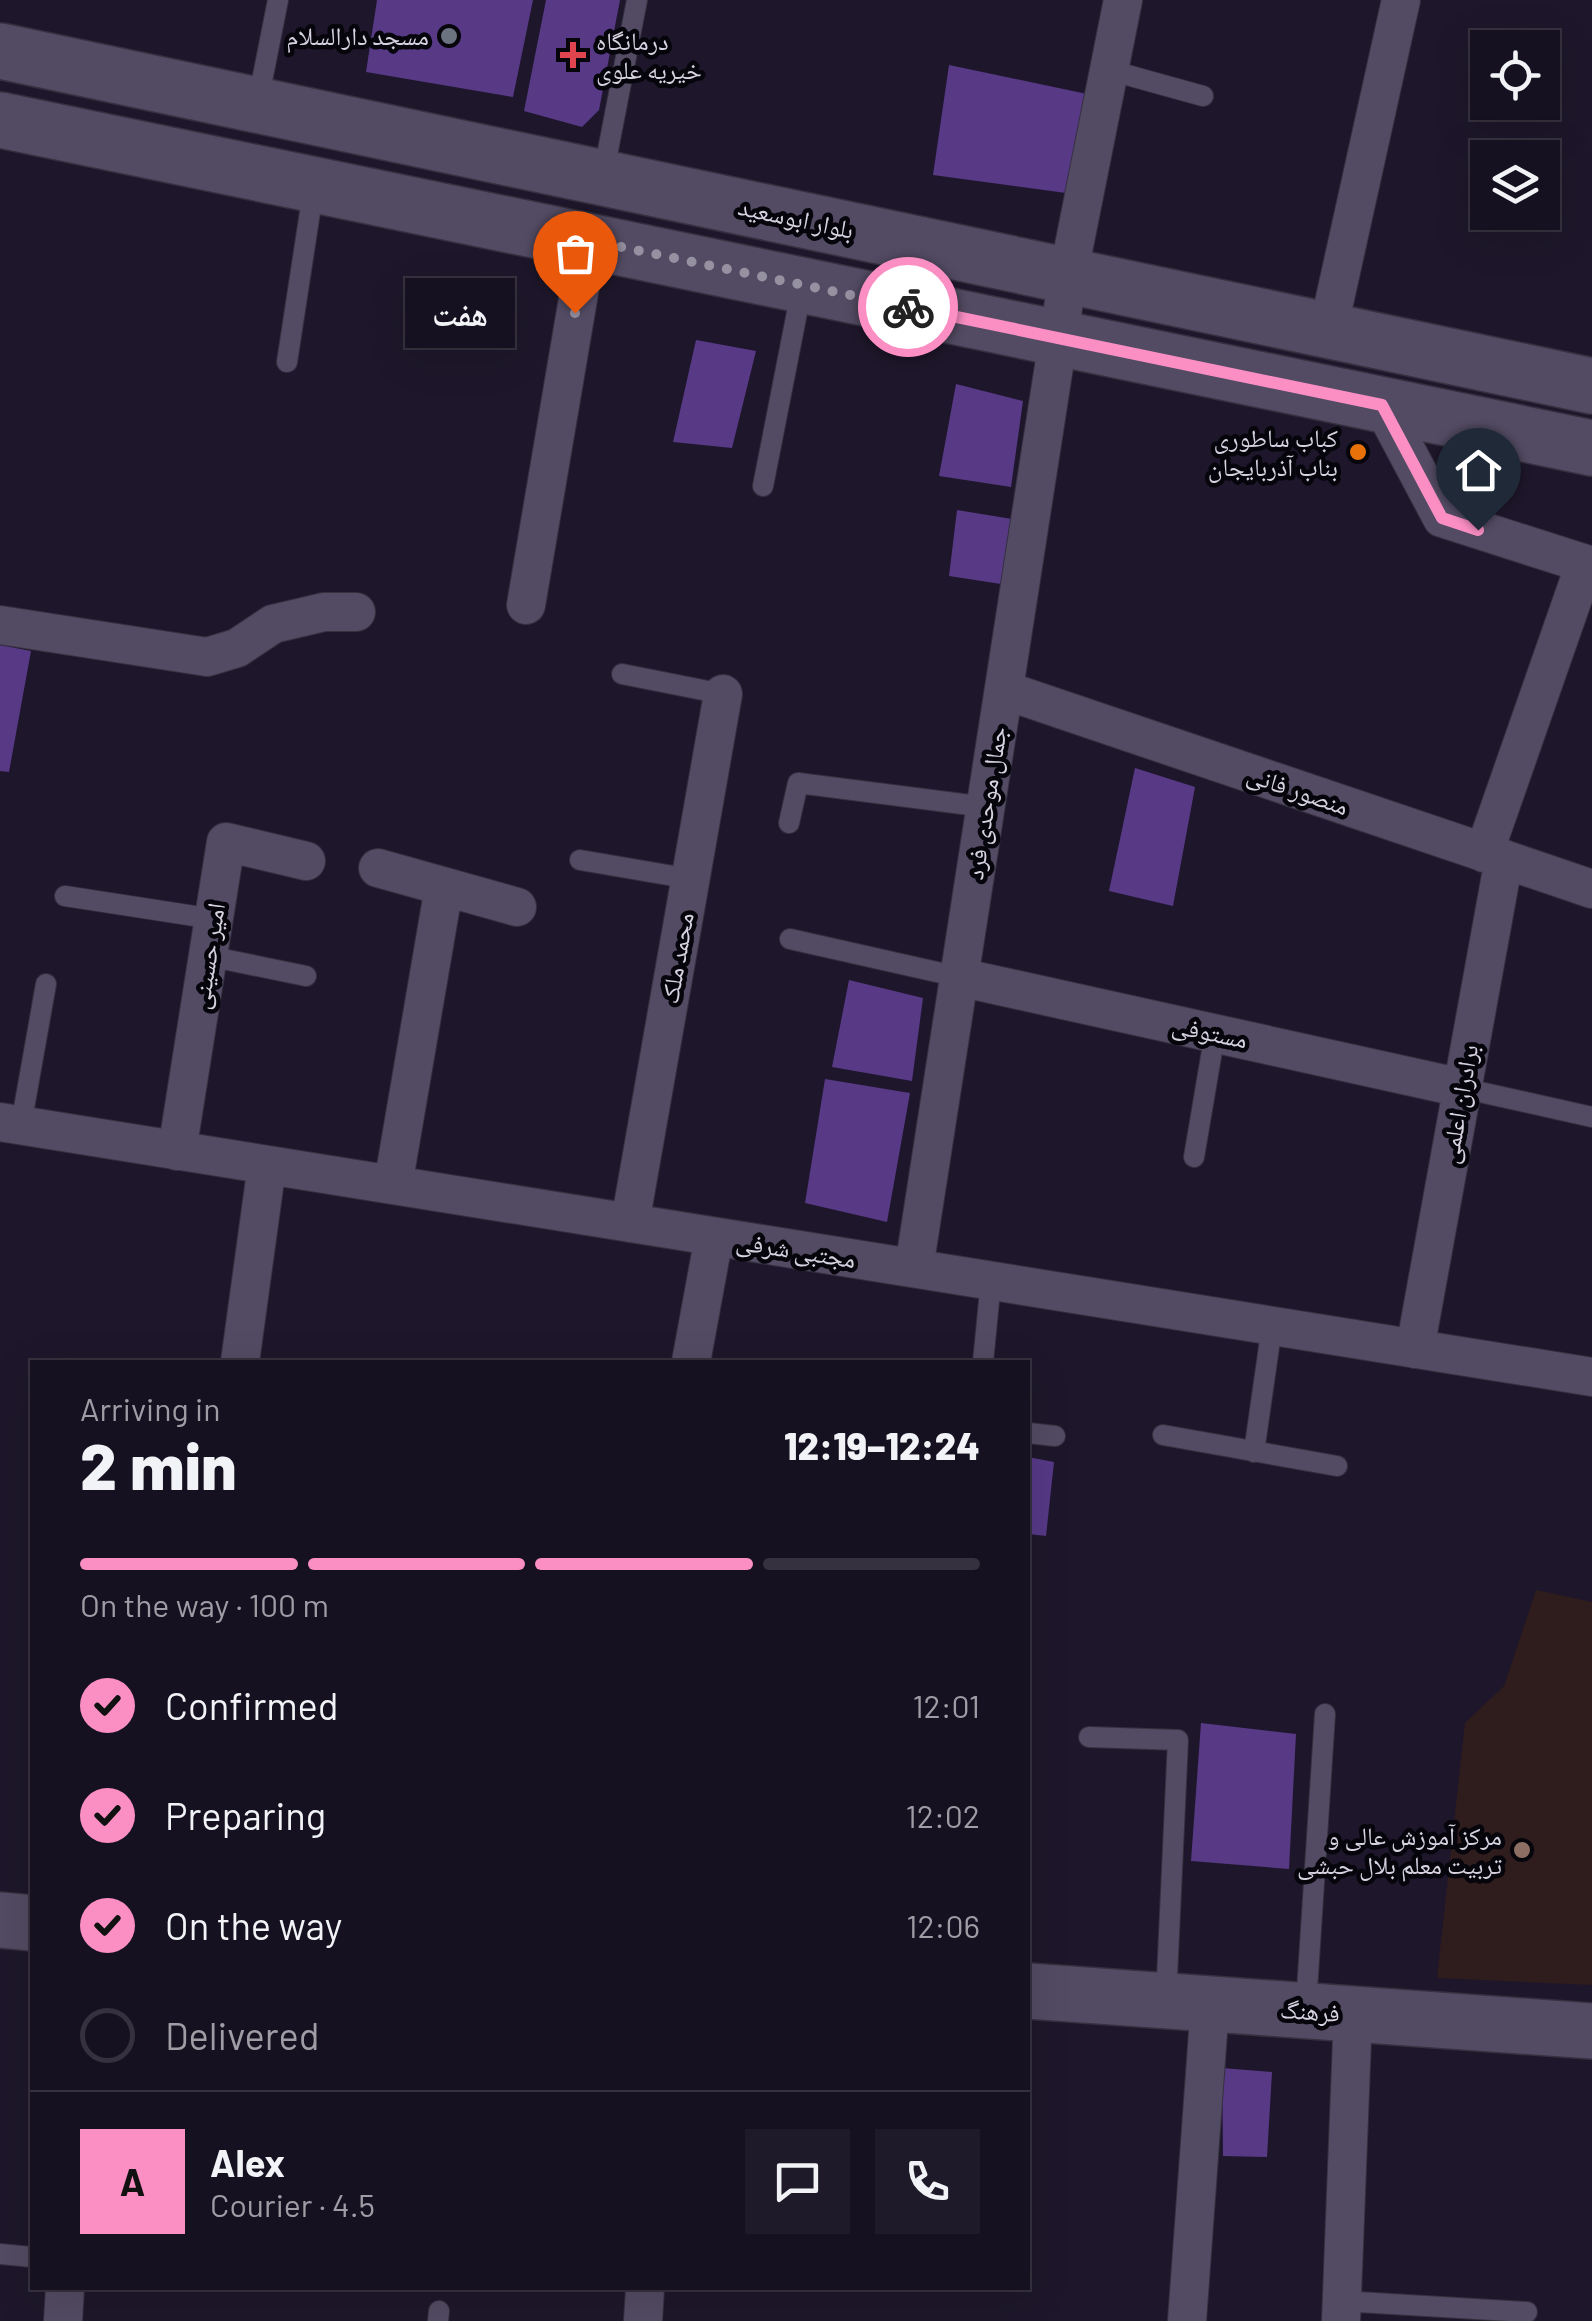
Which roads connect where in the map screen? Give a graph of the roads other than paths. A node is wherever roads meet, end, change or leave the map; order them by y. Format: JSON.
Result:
{"nodes":[{"id":1,"x":278,"y":0,"type":"edge"},
{"id":2,"x":637,"y":0,"type":"edge"},
{"id":3,"x":1123,"y":0,"type":"edge"},
{"id":4,"x":1401,"y":0,"type":"edge"},
{"id":5,"x":0,"y":51,"type":"edge"},
{"id":6,"x":1109,"y":70,"type":"junction"},
{"id":7,"x":1202,"y":96,"type":"dead end"},
{"id":8,"x":257,"y":104,"type":"junction"},
{"id":9,"x":0,"y":120,"type":"edge"},
{"id":10,"x":602,"y":178,"type":"junction"},
{"id":11,"x":314,"y":185,"type":"junction"},
{"id":12,"x":588,"y":240,"type":"junction"},
{"id":13,"x":1068,"y":276,"type":"junction"},
{"id":14,"x":803,"y":285,"type":"junction"},
{"id":15,"x":1328,"y":330,"type":"junction"},
{"id":16,"x":1058,"y":338,"type":"junction"},
{"id":17,"x":286,"y":362,"type":"dead end"},
{"id":18,"x":1592,"y":386,"type":"edge"},
{"id":19,"x":1382,"y":405,"type":"junction"},
{"id":20,"x":1592,"y":448,"type":"edge"},
{"id":21,"x":763,"y":486,"type":"dead end"},
{"id":22,"x":1589,"y":565,"type":"edge"},
{"id":23,"x":526,"y":605,"type":"dead end"},
{"id":24,"x":356,"y":612,"type":"dead end"},
{"id":25,"x":0,"y":625,"type":"edge"},
{"id":26,"x":622,"y":674,"type":"dead end"},
{"id":27,"x":1004,"y":690,"type":"junction"},
{"id":28,"x":724,"y":694,"type":"joint"},
{"id":29,"x":986,"y":807,"type":"junction"},
{"id":30,"x":789,"y":824,"type":"dead end"},
{"id":31,"x":1494,"y":856,"type":"junction"},
{"id":32,"x":580,"y":860,"type":"dead end"},
{"id":33,"x":306,"y":861,"type":"dead end"},
{"id":34,"x":378,"y":868,"type":"dead end"},
{"id":35,"x":690,"y":879,"type":"junction"},
{"id":36,"x":444,"y":887,"type":"junction"},
{"id":37,"x":1592,"y":889,"type":"edge"},
{"id":38,"x":65,"y":896,"type":"dead end"},
{"id":39,"x":516,"y":908,"type":"dead end"},
{"id":40,"x":214,"y":919,"type":"junction"},
{"id":41,"x":790,"y":939,"type":"dead end"},
{"id":42,"x":208,"y":956,"type":"junction"},
{"id":43,"x":306,"y":976,"type":"dead end"},
{"id":44,"x":959,"y":977,"type":"junction"},
{"id":45,"x":46,"y":984,"type":"dead end"},
{"id":46,"x":1215,"y":1033,"type":"junction"},
{"id":47,"x":1462,"y":1088,"type":"junction"},
{"id":48,"x":1592,"y":1117,"type":"edge"},
{"id":49,"x":10,"y":1123,"type":"edge"},
{"id":50,"x":178,"y":1151,"type":"junction"},
{"id":51,"x":1194,"y":1157,"type":"dead end"},
{"id":52,"x":267,"y":1165,"type":"junction"},
{"id":53,"x":393,"y":1185,"type":"junction"},
{"id":54,"x":630,"y":1223,"type":"junction"},
{"id":55,"x":714,"y":1237,"type":"junction"},
{"id":56,"x":914,"y":1268,"type":"junction"},
{"id":57,"x":991,"y":1281,"type":"junction"},
{"id":58,"x":1272,"y":1326,"type":"junction"},
{"id":59,"x":1415,"y":1348,"type":"junction"},
{"id":60,"x":240,"y":1360,"type":"edge"},
{"id":61,"x":691,"y":1360,"type":"edge"},
{"id":62,"x":982,"y":1360,"type":"edge"},
{"id":63,"x":1592,"y":1377,"type":"edge"},
{"id":64,"x":1030,"y":1433,"type":"edge"},
{"id":65,"x":1163,"y":1435,"type":"dead end"},
{"id":66,"x":1056,"y":1436,"type":"dead end"},
{"id":67,"x":1254,"y":1452,"type":"junction"},
{"id":68,"x":1337,"y":1466,"type":"dead end"},
{"id":69,"x":1325,"y":1714,"type":"dead end"},
{"id":70,"x":1089,"y":1737,"type":"dead end"},
{"id":71,"x":0,"y":1920,"type":"edge"},
{"id":72,"x":30,"y":1922,"type":"edge"},
{"id":73,"x":1030,"y":1992,"type":"edge"},
{"id":74,"x":1188,"y":2003,"type":"junction"},
{"id":75,"x":1330,"y":2013,"type":"junction"},
{"id":76,"x":1592,"y":2031,"type":"edge"},
{"id":77,"x":0,"y":2254,"type":"edge"},
{"id":78,"x":30,"y":2257,"type":"edge"},
{"id":79,"x":65,"y":2290,"type":"edge"},
{"id":80,"x":646,"y":2290,"type":"edge"},
{"id":81,"x":1341,"y":2311,"type":"edge"},
{"id":82,"x":1527,"y":2312,"type":"dead end"},
{"id":83,"x":64,"y":2321,"type":"edge"},
{"id":84,"x":643,"y":2321,"type":"edge"},
{"id":85,"x":1187,"y":2321,"type":"edge"}],
"edges":[{"from":1,"to":8,"type":"lane"},
{"from":2,"to":10,"type":"lane"},
{"from":3,"to":6,"type":"street","name":"جمال موحدی فرد"},
{"from":4,"to":15,"type":"street"},
{"from":5,"to":8,"type":"main road","name":"بلوار ابوسعید"},
{"from":6,"to":7,"type":"lane"},
{"from":6,"to":13,"type":"street","name":"جمال موحدی فرد"},
{"from":8,"to":10,"type":"main road","name":"بلوار ابوسعید"},
{"from":9,"to":11,"type":"main road"},
{"from":10,"to":13,"type":"main road","name":"بلوار ابوسعید"},
{"from":11,"to":12,"type":"main road"},
{"from":11,"to":17,"type":"lane"},
{"from":12,"to":14,"type":"main road"},
{"from":12,"to":23,"type":"street"},
{"from":13,"to":15,"type":"main road","name":"بلوار ابوسعید"},
{"from":13,"to":16,"type":"street","name":"جمال موحدی فرد"},
{"from":14,"to":16,"type":"main road"},
{"from":14,"to":21,"type":"lane"},
{"from":15,"to":18,"type":"main road","name":"بلوار ابوسعید"},
{"from":16,"to":19,"type":"main road"},
{"from":16,"to":27,"type":"street","name":"جمال موحدی فرد"},
{"from":19,"to":20,"type":"main road"},
{"from":19,"to":22,"type":"street"},
{"from":22,"to":31,"type":"street","name":"برادران اعلمی"},
{"from":24,"to":25,"type":"street"},
{"from":26,"to":28,"type":"lane"},
{"from":27,"to":29,"type":"street","name":"جمال موحدی فرد"},
{"from":27,"to":31,"type":"street","name":"منصور فانی"},
{"from":28,"to":35,"type":"street","name":"محمد ملک"},
{"from":29,"to":30,"type":"lane"},
{"from":29,"to":44,"type":"street","name":"جمال موحدی فرد"},
{"from":31,"to":37,"type":"street","name":"منصور فانی"},
{"from":31,"to":47,"type":"street","name":"برادران اعلمی"},
{"from":32,"to":35,"type":"lane"},
{"from":33,"to":40,"type":"street","name":"امیر حسینی"},
{"from":34,"to":36,"type":"street"},
{"from":35,"to":54,"type":"street","name":"محمد ملک"},
{"from":36,"to":39,"type":"street"},
{"from":36,"to":53,"type":"street"},
{"from":38,"to":40,"type":"lane"},
{"from":40,"to":42,"type":"street","name":"امیر حسینی"},
{"from":41,"to":44,"type":"lane"},
{"from":42,"to":43,"type":"lane"},
{"from":42,"to":50,"type":"street","name":"امیر حسینی"},
{"from":44,"to":46,"type":"street","name":"مستوفی"},
{"from":44,"to":56,"type":"street","name":"جمال موحدی فرد"},
{"from":45,"to":49,"type":"lane"},
{"from":46,"to":47,"type":"street","name":"مستوفی"},
{"from":46,"to":51,"type":"lane"},
{"from":47,"to":48,"type":"lane"},
{"from":47,"to":59,"type":"street","name":"برادران اعلمی"},
{"from":49,"to":50,"type":"street","name":"مجتبی شرفی"},
{"from":50,"to":52,"type":"street","name":"مجتبی شرفی"},
{"from":52,"to":53,"type":"street","name":"مجتبی شرفی"},
{"from":52,"to":60,"type":"street"},
{"from":53,"to":54,"type":"street","name":"مجتبی شرفی"},
{"from":54,"to":55,"type":"street","name":"مجتبی شرفی"},
{"from":55,"to":56,"type":"street","name":"مجتبی شرفی"},
{"from":55,"to":61,"type":"street"},
{"from":56,"to":57,"type":"street","name":"مجتبی شرفی"},
{"from":57,"to":58,"type":"street","name":"مجتبی شرفی"},
{"from":57,"to":62,"type":"lane"},
{"from":58,"to":59,"type":"street","name":"مجتبی شرفی"},
{"from":58,"to":67,"type":"lane"},
{"from":59,"to":63,"type":"street","name":"مجتبی شرفی"},
{"from":64,"to":66,"type":"lane"},
{"from":65,"to":67,"type":"lane"},
{"from":67,"to":68,"type":"lane"},
{"from":69,"to":75,"type":"lane"},
{"from":70,"to":74,"type":"lane"},
{"from":71,"to":72,"type":"main road"},
{"from":73,"to":74,"type":"main road","name":"فرهنگ"},
{"from":74,"to":75,"type":"main road","name":"فرهنگ"},
{"from":74,"to":85,"type":"street"},
{"from":75,"to":76,"type":"main road","name":"فرهنگ"},
{"from":75,"to":81,"type":"street"},
{"from":77,"to":78,"type":"lane"},
{"from":79,"to":83,"type":"street"},
{"from":80,"to":84,"type":"street"},
{"from":81,"to":82,"type":"lane"}]}
